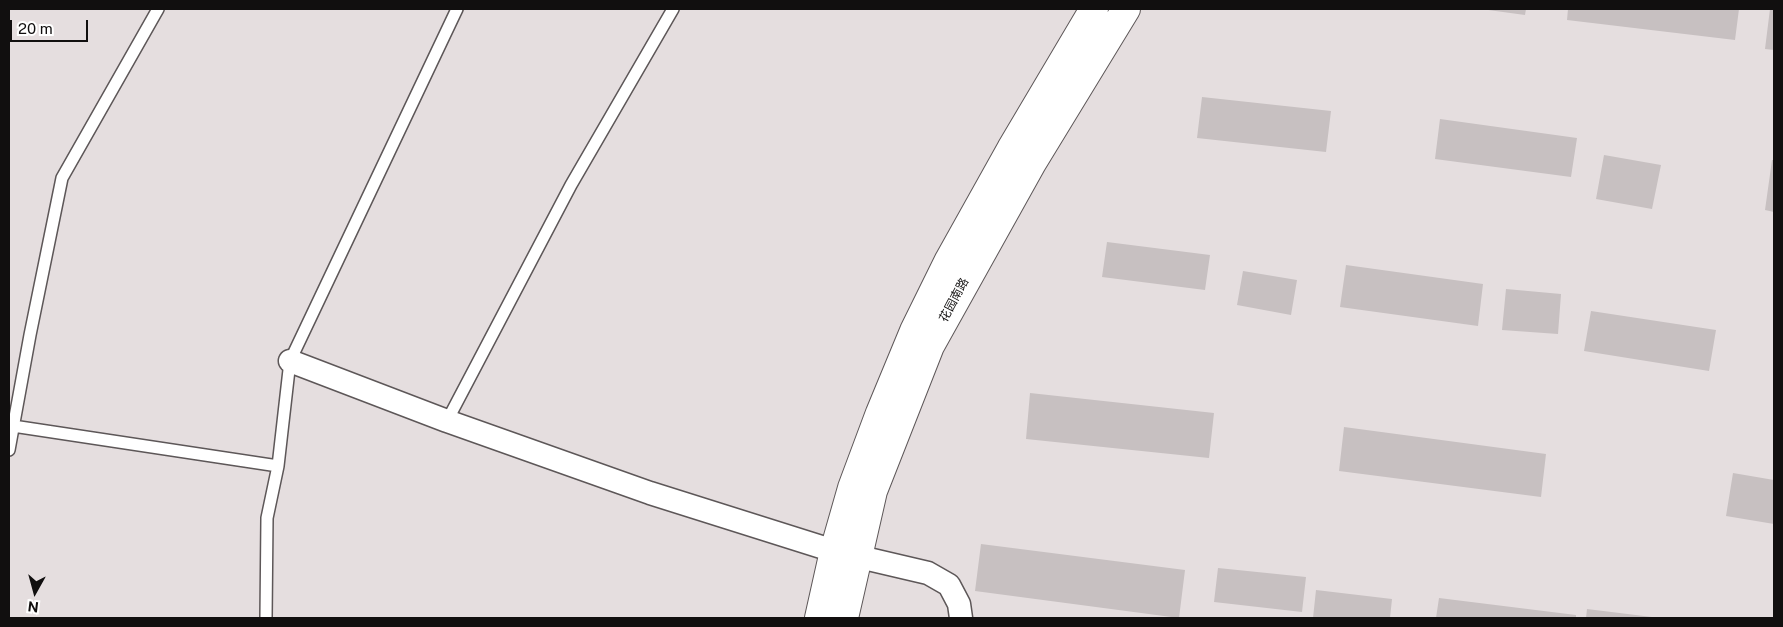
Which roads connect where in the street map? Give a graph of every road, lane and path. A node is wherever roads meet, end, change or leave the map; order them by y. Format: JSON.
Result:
{"nodes":[{"id":1,"x":158,"y":9,"type":"edge"},
{"id":2,"x":457,"y":9,"type":"edge"},
{"id":3,"x":673,"y":9,"type":"edge"},
{"id":4,"x":1094,"y":9,"type":"edge"},
{"id":5,"x":1126,"y":9,"type":"edge"},
{"id":6,"x":290,"y":361,"type":"junction"},
{"id":7,"x":447,"y":421,"type":"junction"},
{"id":8,"x":13,"y":426,"type":"junction"},
{"id":9,"x":9,"y":450,"type":"edge"},
{"id":10,"x":278,"y":466,"type":"junction"},
{"id":11,"x":846,"y":554,"type":"junction"},
{"id":12,"x":266,"y":618,"type":"edge"},
{"id":13,"x":819,"y":618,"type":"edge"},
{"id":14,"x":844,"y":618,"type":"edge"},
{"id":15,"x":961,"y":618,"type":"edge"}],
"edges":[{"from":1,"to":8,"type":"lane"},
{"from":2,"to":6,"type":"lane"},
{"from":3,"to":7,"type":"lane"},
{"from":4,"to":11,"type":"street","name":"花园南路"},
{"from":5,"to":11,"type":"street","name":"花园南路"},
{"from":6,"to":7,"type":"street"},
{"from":6,"to":10,"type":"lane"},
{"from":7,"to":11,"type":"street"},
{"from":8,"to":9,"type":"lane"},
{"from":8,"to":10,"type":"lane"},
{"from":10,"to":12,"type":"lane"},
{"from":11,"to":13,"type":"street","name":"花园南路"},
{"from":11,"to":14,"type":"street","name":"花园南路"},
{"from":11,"to":15,"type":"street"}]}
